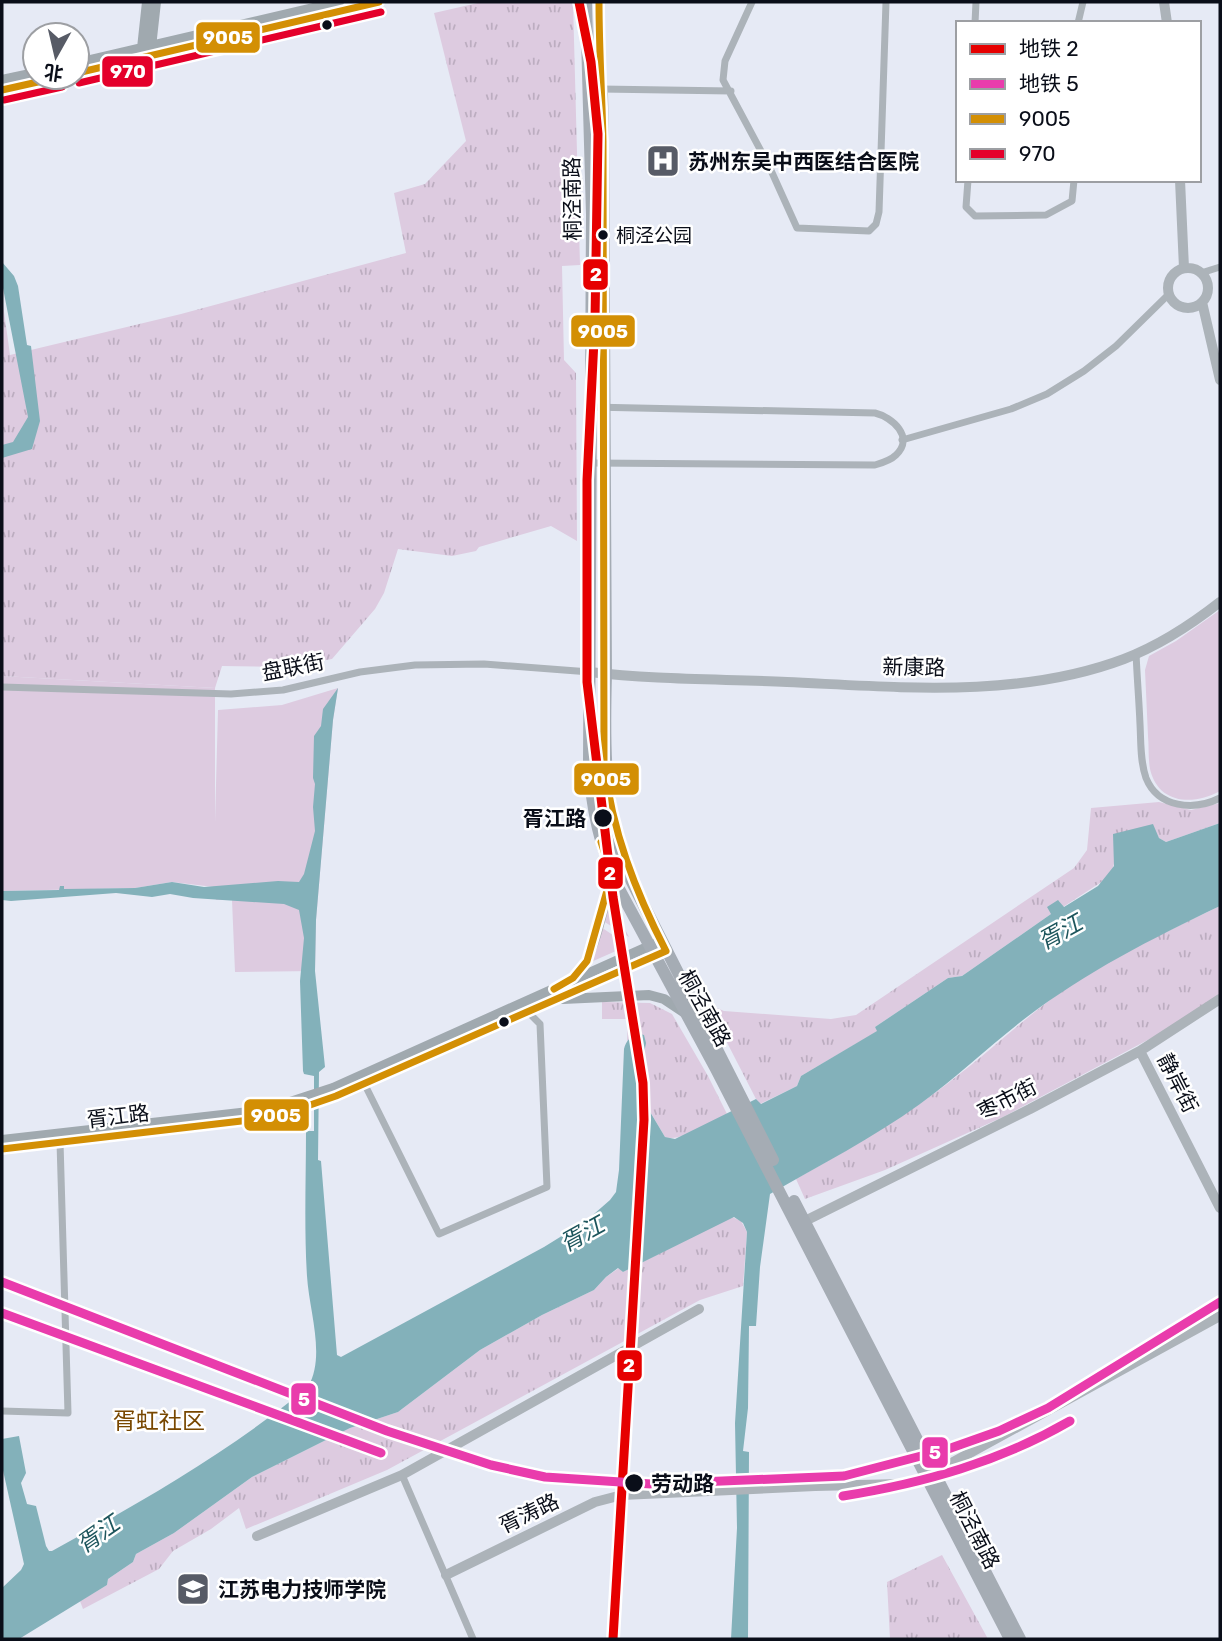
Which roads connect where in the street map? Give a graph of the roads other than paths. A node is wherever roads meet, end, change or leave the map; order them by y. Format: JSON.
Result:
{"nodes":[{"id":1,"x":147,"y":2,"type":"edge"},
{"id":2,"x":156,"y":2,"type":"edge"},
{"id":3,"x":338,"y":2,"type":"edge"},
{"id":4,"x":379,"y":2,"type":"edge"},
{"id":5,"x":586,"y":2,"type":"edge"},
{"id":6,"x":599,"y":2,"type":"edge"},
{"id":7,"x":752,"y":2,"type":"edge"},
{"id":8,"x":886,"y":2,"type":"edge"},
{"id":9,"x":976,"y":2,"type":"edge"},
{"id":10,"x":1083,"y":2,"type":"edge"},
{"id":11,"x":1164,"y":2,"type":"edge"},
{"id":12,"x":975,"y":21,"type":"edge"},
{"id":13,"x":1078,"y":21,"type":"edge"},
{"id":14,"x":1167,"y":21,"type":"edge"},
{"id":15,"x":148,"y":52,"type":"junction"},
{"id":16,"x":91,"y":61,"type":"edge"},
{"id":17,"x":91,"y":69,"type":"edge"},
{"id":18,"x":21,"y":76,"type":"edge"},
{"id":19,"x":2,"y":80,"type":"edge"},
{"id":20,"x":21,"y":86,"type":"edge"},
{"id":21,"x":601,"y":89,"type":"junction"},
{"id":22,"x":2,"y":90,"type":"edge"},
{"id":23,"x":731,"y":91,"type":"junction"},
{"id":24,"x":968,"y":182,"type":"edge"},
{"id":25,"x":1074,"y":182,"type":"edge"},
{"id":26,"x":1180,"y":182,"type":"edge"},
{"id":27,"x":1220,"y":267,"type":"edge"},
{"id":28,"x":1184,"y":268,"type":"junction"},
{"id":29,"x":1201,"y":273,"type":"junction"},
{"id":30,"x":1169,"y":294,"type":"junction"},
{"id":31,"x":1202,"y":302,"type":"junction"},
{"id":32,"x":1220,"y":380,"type":"edge"},
{"id":33,"x":597,"y":407,"type":"junction"},
{"id":34,"x":902,"y":440,"type":"junction"},
{"id":35,"x":597,"y":463,"type":"junction"},
{"id":36,"x":1220,"y":602,"type":"edge"},
{"id":37,"x":1136,"y":653,"type":"junction"},
{"id":38,"x":590,"y":673,"type":"junction"},
{"id":39,"x":606,"y":674,"type":"junction"},
{"id":40,"x":2,"y":687,"type":"edge"},
{"id":41,"x":1220,"y":798,"type":"edge"},
{"id":42,"x":610,"y":870,"type":"junction"},
{"id":43,"x":657,"y":948,"type":"junction"},
{"id":44,"x":570,"y":981,"type":"junction"},
{"id":45,"x":1220,"y":999,"type":"edge"},
{"id":46,"x":550,"y":1001,"type":"junction"},
{"id":47,"x":527,"y":1011,"type":"junction"},
{"id":48,"x":685,"y":1013,"type":"junction"},
{"id":49,"x":1140,"y":1051,"type":"junction"},
{"id":50,"x":364,"y":1083,"type":"junction"},
{"id":51,"x":344,"y":1087,"type":"junction"},
{"id":52,"x":737,"y":1100,"type":"junction"},
{"id":53,"x":274,"y":1111,"type":"junction"},
{"id":54,"x":2,"y":1140,"type":"edge"},
{"id":55,"x":60,"y":1142,"type":"junction"},
{"id":56,"x":2,"y":1149,"type":"edge"},
{"id":57,"x":785,"y":1192,"type":"junction"},
{"id":58,"x":1220,"y":1208,"type":"edge"},
{"id":59,"x":805,"y":1221,"type":"junction"},
{"id":60,"x":699,"y":1309,"type":"dead end"},
{"id":61,"x":1220,"y":1316,"type":"edge"},
{"id":62,"x":2,"y":1411,"type":"edge"},
{"id":63,"x":402,"y":1475,"type":"junction"},
{"id":64,"x":930,"y":1475,"type":"junction"},
{"id":65,"x":257,"y":1536,"type":"dead end"},
{"id":66,"x":446,"y":1575,"type":"junction"},
{"id":67,"x":473,"y":1639,"type":"edge"},
{"id":68,"x":1010,"y":1639,"type":"edge"},
{"id":69,"x":1020,"y":1639,"type":"edge"}],
"edges":[{"from":1,"to":15,"type":"main road"},
{"from":2,"to":15,"type":"main road"},
{"from":3,"to":15,"type":"main road"},
{"from":4,"to":15,"type":"main road"},
{"from":5,"to":33,"type":"main road","name":"桐泾南路"},
{"from":6,"to":21,"type":"main road","name":"桐泾南路"},
{"from":7,"to":23,"type":"street"},
{"from":8,"to":23,"type":"street"},
{"from":9,"to":12,"type":"street"},
{"from":10,"to":13,"type":"street"},
{"from":11,"to":14,"type":"street"},
{"from":15,"to":16,"type":"main road"},
{"from":15,"to":17,"type":"main road"},
{"from":18,"to":19,"type":"main road"},
{"from":20,"to":22,"type":"main road"},
{"from":21,"to":23,"type":"street"},
{"from":21,"to":33,"type":"main road","name":"桐泾南路"},
{"from":24,"to":25,"type":"street"},
{"from":26,"to":28,"type":"street"},
{"from":27,"to":29,"type":"street"},
{"from":28,"to":29,"type":"street"},
{"from":28,"to":30,"type":"street"},
{"from":29,"to":31,"type":"street"},
{"from":30,"to":31,"type":"street"},
{"from":30,"to":34,"type":"street"},
{"from":31,"to":32,"type":"street"},
{"from":33,"to":34,"type":"street"},
{"from":33,"to":35,"type":"main road","name":"桐泾南路"},
{"from":34,"to":35,"type":"street"},
{"from":35,"to":38,"type":"main road","name":"桐泾南路"},
{"from":35,"to":39,"type":"main road","name":"桐泾南路"},
{"from":36,"to":37,"type":"street","name":"新康路"},
{"from":37,"to":39,"type":"street","name":"新康路"},
{"from":37,"to":41,"type":"street"},
{"from":38,"to":39,"type":"street","name":"新康路"},
{"from":38,"to":40,"type":"street","name":"盘联街"},
{"from":38,"to":42,"type":"main road","name":"桐泾南路"},
{"from":39,"to":43,"type":"main road","name":"桐泾南路"},
{"from":42,"to":43,"type":"main road","name":"桐泾南路"},
{"from":42,"to":44,"type":"main road"},
{"from":43,"to":44,"type":"main road","name":"胥江路"},
{"from":43,"to":46,"type":"main road","name":"胥江路"},
{"from":43,"to":48,"type":"main road","name":"桐泾南路"},
{"from":43,"to":52,"type":"main road","name":"桐泾南路"},
{"from":44,"to":51,"type":"main road","name":"胥江路"},
{"from":45,"to":49,"type":"street","name":"枣市街"},
{"from":46,"to":47,"type":"main road","name":"胥江路"},
{"from":46,"to":48,"type":"main road"},
{"from":47,"to":50,"type":"main road","name":"胥江路"},
{"from":47,"to":50,"type":"street"},
{"from":48,"to":52,"type":"main road","name":"桐泾南路"},
{"from":49,"to":58,"type":"street","name":"静岸街"},
{"from":49,"to":59,"type":"street","name":"枣市街"},
{"from":50,"to":51,"type":"main road","name":"胥江路"},
{"from":51,"to":53,"type":"main road","name":"胥江路"},
{"from":52,"to":57,"type":"main road","name":"桐泾南路"},
{"from":53,"to":54,"type":"main road","name":"胥江路"},
{"from":53,"to":55,"type":"main road","name":"胥江路"},
{"from":55,"to":56,"type":"main road","name":"胥江路"},
{"from":55,"to":62,"type":"street"},
{"from":57,"to":59,"type":"main road","name":"桐泾南路"},
{"from":57,"to":64,"type":"main road","name":"桐泾南路"},
{"from":59,"to":64,"type":"main road","name":"桐泾南路"},
{"from":60,"to":63,"type":"street"},
{"from":61,"to":64,"type":"street","name":"胥涛路"},
{"from":63,"to":65,"type":"street"},
{"from":63,"to":66,"type":"street"},
{"from":64,"to":66,"type":"street","name":"胥涛路"},
{"from":64,"to":68,"type":"main road","name":"桐泾南路"},
{"from":64,"to":69,"type":"main road","name":"桐泾南路"},
{"from":66,"to":67,"type":"street"}]}
